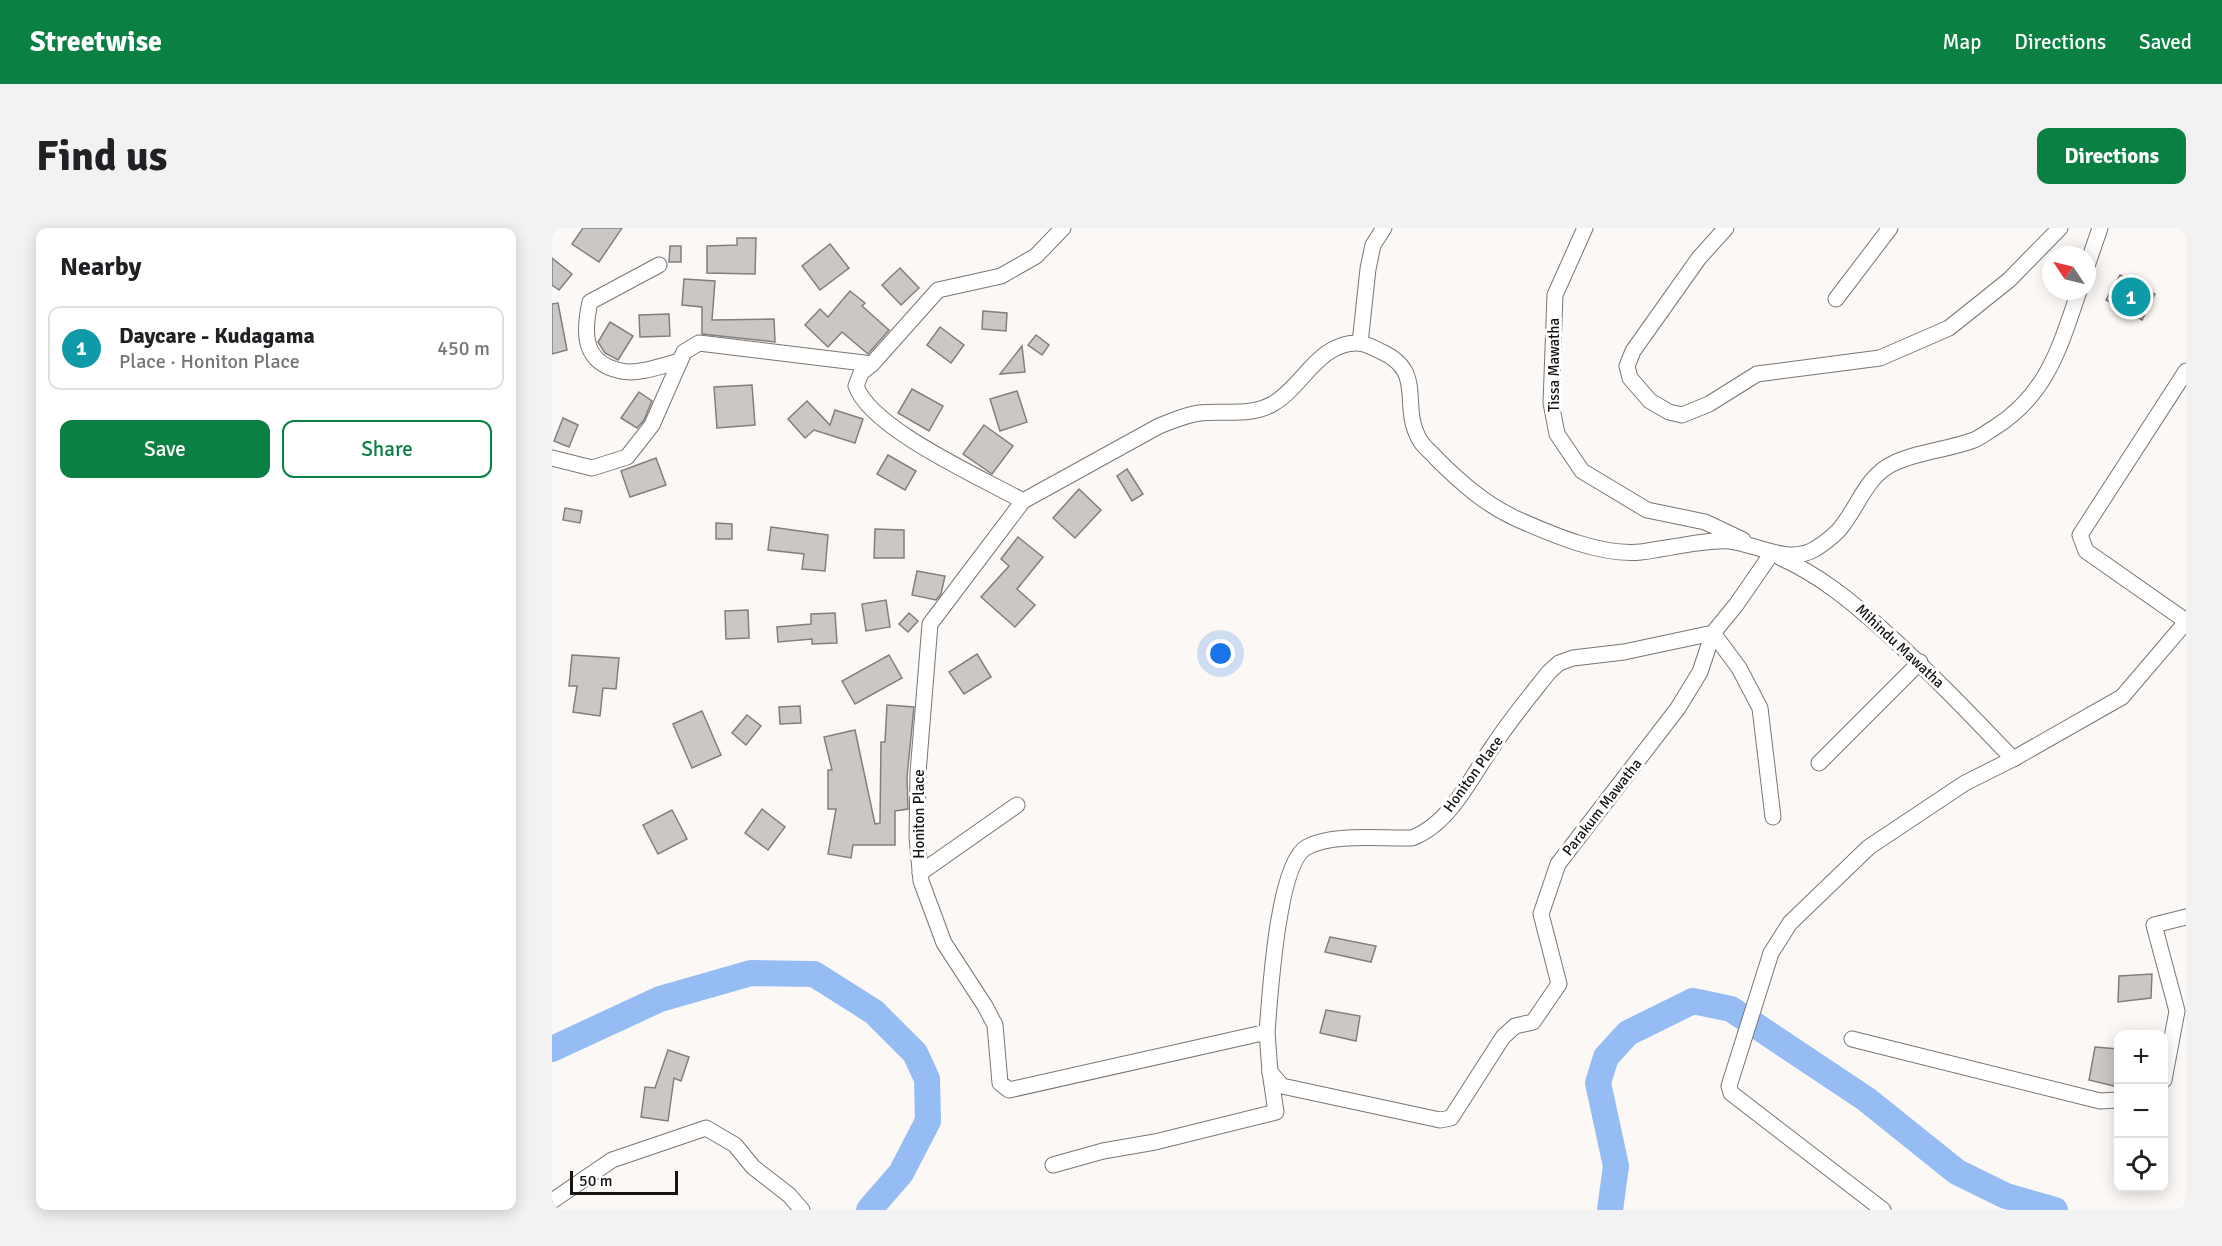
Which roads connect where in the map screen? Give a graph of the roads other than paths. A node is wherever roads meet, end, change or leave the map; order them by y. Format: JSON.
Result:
{"nodes":[{"id":1,"x":1063,"y":228,"type":"edge"},
{"id":2,"x":1384,"y":228,"type":"edge"},
{"id":3,"x":1585,"y":228,"type":"edge"},
{"id":4,"x":1726,"y":228,"type":"edge"},
{"id":5,"x":1890,"y":228,"type":"edge"},
{"id":6,"x":2060,"y":228,"type":"edge"},
{"id":7,"x":2100,"y":228,"type":"edge"},
{"id":8,"x":2094,"y":246,"type":"edge"},
{"id":9,"x":659,"y":265,"type":"dead end"},
{"id":10,"x":1836,"y":299,"type":"dead end"},
{"id":11,"x":2076,"y":300,"type":"edge"},
{"id":12,"x":1360,"y":343,"type":"junction"},
{"id":13,"x":680,"y":361,"type":"junction"},
{"id":14,"x":872,"y":364,"type":"junction"},
{"id":15,"x":2186,"y":371,"type":"edge"},
{"id":16,"x":552,"y":458,"type":"edge"},
{"id":17,"x":1023,"y":501,"type":"junction"},
{"id":18,"x":1772,"y":553,"type":"junction"},
{"id":19,"x":2186,"y":621,"type":"edge"},
{"id":20,"x":1713,"y":633,"type":"junction"},
{"id":21,"x":1920,"y":662,"type":"junction"},
{"id":22,"x":2013,"y":759,"type":"junction"},
{"id":23,"x":1819,"y":763,"type":"dead end"},
{"id":24,"x":1017,"y":804,"type":"dead end"},
{"id":25,"x":1773,"y":817,"type":"dead end"},
{"id":26,"x":920,"y":873,"type":"junction"},
{"id":27,"x":2186,"y":916,"type":"edge"},
{"id":28,"x":1268,"y":1032,"type":"junction"},
{"id":29,"x":1852,"y":1039,"type":"dead end"},
{"id":30,"x":2168,"y":1058,"type":"edge"},
{"id":31,"x":1270,"y":1072,"type":"junction"},
{"id":32,"x":2114,"y":1100,"type":"edge"},
{"id":33,"x":1053,"y":1165,"type":"dead end"},
{"id":34,"x":552,"y":1201,"type":"edge"},
{"id":35,"x":802,"y":1210,"type":"edge"},
{"id":36,"x":1883,"y":1210,"type":"edge"}],
"edges":[{"from":1,"to":14,"type":"street"},
{"from":2,"to":12,"type":"street"},
{"from":3,"to":18,"type":"street","name":"Tissa Mawatha"},
{"from":4,"to":6,"type":"street"},
{"from":5,"to":10,"type":"street"},
{"from":7,"to":8,"type":"street"},
{"from":9,"to":13,"type":"street"},
{"from":11,"to":18,"type":"street"},
{"from":12,"to":17,"type":"street","name":"Honiton Place"},
{"from":12,"to":18,"type":"street"},
{"from":13,"to":14,"type":"street"},
{"from":13,"to":16,"type":"street"},
{"from":14,"to":17,"type":"street"},
{"from":15,"to":19,"type":"street"},
{"from":17,"to":26,"type":"street","name":"Honiton Place"},
{"from":18,"to":20,"type":"street"},
{"from":18,"to":21,"type":"street","name":"Mihindu Mawatha"},
{"from":19,"to":22,"type":"street"},
{"from":20,"to":25,"type":"street"},
{"from":20,"to":28,"type":"street","name":"Honiton Place"},
{"from":20,"to":31,"type":"street","name":"Parakum Mawatha"},
{"from":21,"to":22,"type":"street","name":"Mihindu Mawatha"},
{"from":21,"to":23,"type":"street"},
{"from":22,"to":36,"type":"street"},
{"from":24,"to":26,"type":"street"},
{"from":26,"to":28,"type":"street","name":"Honiton Place"},
{"from":27,"to":30,"type":"street"},
{"from":28,"to":31,"type":"street"},
{"from":29,"to":32,"type":"street"},
{"from":31,"to":33,"type":"street"},
{"from":34,"to":35,"type":"street"}]}
